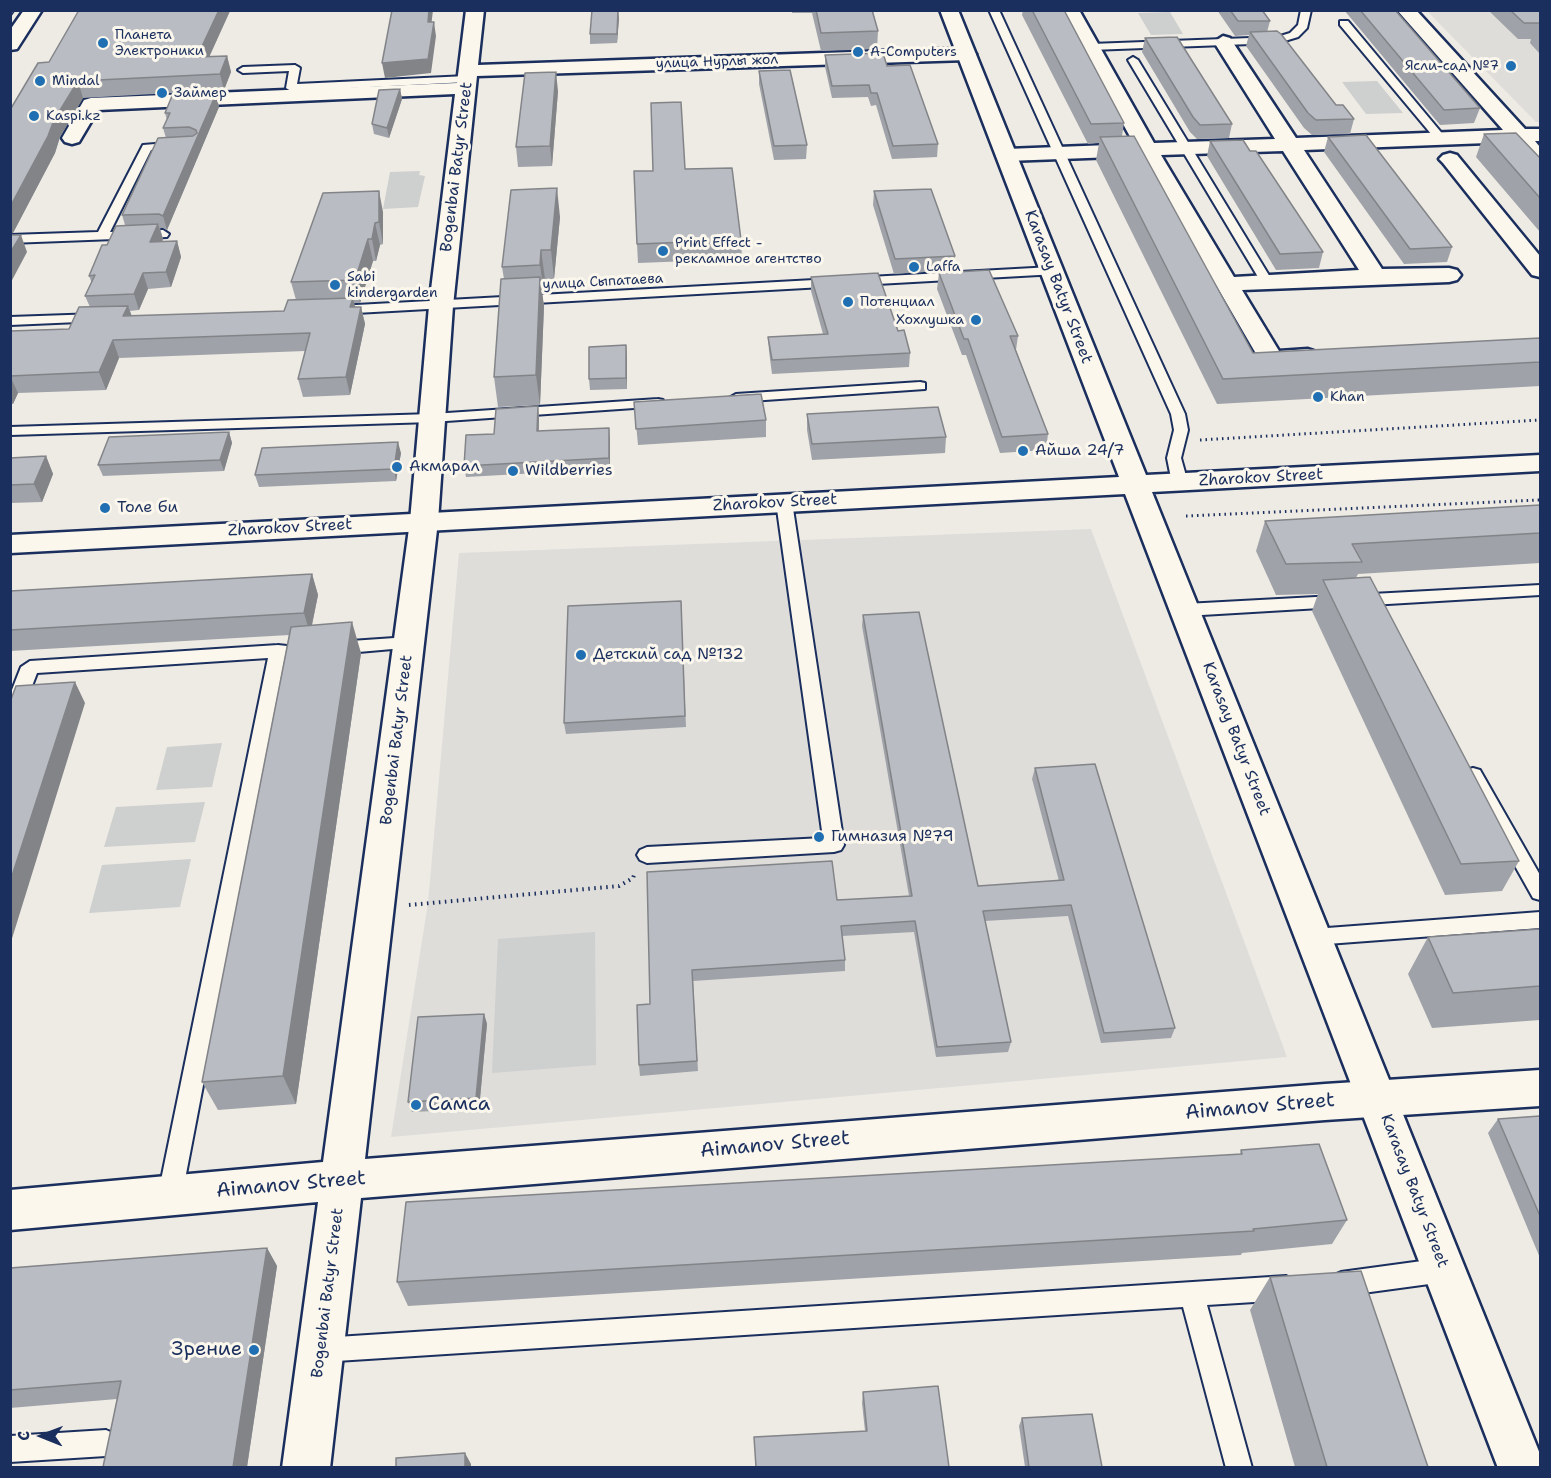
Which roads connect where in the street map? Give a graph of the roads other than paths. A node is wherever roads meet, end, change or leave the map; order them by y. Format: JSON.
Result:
{"nodes":[{"id":1,"x":33,"y":10,"type":"edge"},
{"id":2,"x":475,"y":10,"type":"edge"},
{"id":3,"x":950,"y":10,"type":"edge"},
{"id":4,"x":994,"y":10,"type":"edge"},
{"id":5,"x":1070,"y":10,"type":"edge"},
{"id":6,"x":1306,"y":10,"type":"edge"},
{"id":7,"x":1406,"y":10,"type":"edge"},
{"id":8,"x":1344,"y":23,"type":"dead end"},
{"id":9,"x":1223,"y":42,"type":"junction"},
{"id":10,"x":10,"y":45,"type":"edge"},
{"id":11,"x":1091,"y":47,"type":"junction"},
{"id":12,"x":967,"y":54,"type":"junction"},
{"id":13,"x":1133,"y":60,"type":"dead end"},
{"id":14,"x":243,"y":70,"type":"dead end"},
{"id":15,"x":467,"y":79,"type":"junction"},
{"id":16,"x":1540,"y":135,"type":"edge"},
{"id":17,"x":1519,"y":136,"type":"junction"},
{"id":18,"x":72,"y":138,"type":"dead end"},
{"id":19,"x":193,"y":145,"type":"edge"},
{"id":20,"x":1289,"y":145,"type":"junction"},
{"id":21,"x":1185,"y":149,"type":"junction"},
{"id":22,"x":1445,"y":149,"type":"junction"},
{"id":23,"x":1148,"y":151,"type":"junction"},
{"id":24,"x":1059,"y":153,"type":"junction"},
{"id":25,"x":1006,"y":155,"type":"junction"},
{"id":26,"x":1540,"y":159,"type":"edge"},
{"id":27,"x":163,"y":234,"type":"edge"},
{"id":28,"x":102,"y":236,"type":"junction"},
{"id":29,"x":10,"y":239,"type":"edge"},
{"id":30,"x":1540,"y":270,"type":"edge"},
{"id":31,"x":1052,"y":272,"type":"junction"},
{"id":32,"x":1449,"y":275,"type":"dead end"},
{"id":33,"x":1375,"y":276,"type":"junction"},
{"id":34,"x":1267,"y":282,"type":"junction"},
{"id":35,"x":1227,"y":284,"type":"junction"},
{"id":36,"x":441,"y":306,"type":"junction"},
{"id":37,"x":324,"y":311,"type":"edge"},
{"id":38,"x":115,"y":318,"type":"edge"},
{"id":39,"x":10,"y":321,"type":"edge"},
{"id":40,"x":1330,"y":356,"type":"edge"},
{"id":41,"x":920,"y":386,"type":"dead end"},
{"id":42,"x":718,"y":399,"type":"edge"},
{"id":43,"x":670,"y":402,"type":"edge"},
{"id":44,"x":432,"y":418,"type":"junction"},
{"id":45,"x":10,"y":431,"type":"edge"},
{"id":46,"x":1540,"y":462,"type":"edge"},
{"id":47,"x":1180,"y":483,"type":"junction"},
{"id":48,"x":1136,"y":485,"type":"junction"},
{"id":49,"x":784,"y":502,"type":"junction"},
{"id":50,"x":424,"y":521,"type":"junction"},
{"id":51,"x":10,"y":544,"type":"edge"},
{"id":52,"x":1540,"y":590,"type":"edge"},
{"id":53,"x":1372,"y":600,"type":"junction"},
{"id":54,"x":1185,"y":610,"type":"junction"},
{"id":55,"x":1384,"y":620,"type":"edge"},
{"id":56,"x":409,"y":643,"type":"junction"},
{"id":57,"x":278,"y":651,"type":"junction"},
{"id":58,"x":30,"y":667,"type":"junction"},
{"id":59,"x":10,"y":668,"type":"edge"},
{"id":60,"x":10,"y":720,"type":"edge"},
{"id":61,"x":1465,"y":761,"type":"edge"},
{"id":62,"x":647,"y":855,"type":"road end"},
{"id":63,"x":1540,"y":892,"type":"edge"},
{"id":64,"x":1540,"y":920,"type":"edge"},
{"id":65,"x":1314,"y":937,"type":"junction"},
{"id":66,"x":1540,"y":1088,"type":"edge"},
{"id":67,"x":1377,"y":1098,"type":"junction"},
{"id":68,"x":342,"y":1180,"type":"junction"},
{"id":69,"x":170,"y":1195,"type":"junction"},
{"id":70,"x":10,"y":1210,"type":"edge"},
{"id":71,"x":1444,"y":1270,"type":"junction"},
{"id":72,"x":1192,"y":1293,"type":"junction"},
{"id":73,"x":321,"y":1350,"type":"junction"},
{"id":74,"x":106,"y":1443,"type":"edge"},
{"id":75,"x":10,"y":1449,"type":"edge"},
{"id":76,"x":306,"y":1467,"type":"edge"},
{"id":77,"x":1239,"y":1467,"type":"edge"},
{"id":78,"x":1522,"y":1467,"type":"edge"}],
"edges":[{"from":1,"to":10,"type":"street"},
{"from":2,"to":15,"type":"street","name":"Bogenbai Batyr Street"},
{"from":3,"to":12,"type":"street","name":"Karasay Batyr Street"},
{"from":4,"to":24,"type":"lane"},
{"from":5,"to":11,"type":"street"},
{"from":6,"to":9,"type":"lane"},
{"from":7,"to":17,"type":"street"},
{"from":8,"to":22,"type":"lane"},
{"from":9,"to":11,"type":"lane"},
{"from":9,"to":20,"type":"street"},
{"from":11,"to":23,"type":"street"},
{"from":12,"to":15,"type":"street","name":"улица Нурлы жол"},
{"from":12,"to":25,"type":"street","name":"Karasay Batyr Street"},
{"from":13,"to":21,"type":"lane"},
{"from":14,"to":15,"type":"lane"},
{"from":15,"to":18,"type":"street","name":"улица Нурлы жол"},
{"from":15,"to":36,"type":"street","name":"Bogenbai Batyr Street"},
{"from":16,"to":17,"type":"street"},
{"from":17,"to":22,"type":"street"},
{"from":17,"to":26,"type":"street"},
{"from":19,"to":28,"type":"lane"},
{"from":20,"to":21,"type":"street"},
{"from":20,"to":22,"type":"street"},
{"from":20,"to":33,"type":"street"},
{"from":21,"to":23,"type":"street"},
{"from":21,"to":34,"type":"lane"},
{"from":22,"to":30,"type":"street"},
{"from":23,"to":24,"type":"street"},
{"from":23,"to":35,"type":"street"},
{"from":24,"to":25,"type":"street"},
{"from":24,"to":47,"type":"lane"},
{"from":25,"to":31,"type":"street","name":"Karasay Batyr Street"},
{"from":27,"to":28,"type":"lane"},
{"from":28,"to":29,"type":"lane"},
{"from":31,"to":36,"type":"lane","name":"улица Сыпатаева"},
{"from":31,"to":48,"type":"street","name":"Karasay Batyr Street"},
{"from":32,"to":33,"type":"street"},
{"from":33,"to":34,"type":"street"},
{"from":34,"to":35,"type":"street"},
{"from":35,"to":40,"type":"street"},
{"from":36,"to":37,"type":"lane","name":"улица Сыпатаева"},
{"from":36,"to":44,"type":"street","name":"Bogenbai Batyr Street"},
{"from":38,"to":39,"type":"lane"},
{"from":41,"to":42,"type":"lane"},
{"from":43,"to":44,"type":"lane"},
{"from":44,"to":45,"type":"lane"},
{"from":44,"to":50,"type":"street","name":"Bogenbai Batyr Street"},
{"from":46,"to":47,"type":"street","name":"Zharokov Street"},
{"from":47,"to":48,"type":"street","name":"Zharokov Street"},
{"from":48,"to":49,"type":"street","name":"Zharokov Street"},
{"from":48,"to":54,"type":"street","name":"Karasay Batyr Street"},
{"from":49,"to":50,"type":"street","name":"Zharokov Street"},
{"from":49,"to":62,"type":"lane"},
{"from":50,"to":51,"type":"street","name":"Zharokov Street"},
{"from":50,"to":56,"type":"street","name":"Bogenbai Batyr Street"},
{"from":52,"to":53,"type":"lane"},
{"from":53,"to":54,"type":"lane"},
{"from":53,"to":55,"type":"lane"},
{"from":54,"to":65,"type":"street","name":"Karasay Batyr Street"},
{"from":56,"to":57,"type":"lane"},
{"from":56,"to":68,"type":"street","name":"Bogenbai Batyr Street"},
{"from":57,"to":58,"type":"lane"},
{"from":57,"to":69,"type":"lane"},
{"from":58,"to":59,"type":"lane"},
{"from":58,"to":60,"type":"lane"},
{"from":61,"to":63,"type":"lane"},
{"from":64,"to":65,"type":"lane"},
{"from":65,"to":67,"type":"street","name":"Karasay Batyr Street"},
{"from":66,"to":67,"type":"street","name":"Aimanov Street"},
{"from":67,"to":68,"type":"street","name":"Aimanov Street"},
{"from":67,"to":71,"type":"street","name":"Karasay Batyr Street"},
{"from":68,"to":69,"type":"street","name":"Aimanov Street"},
{"from":68,"to":73,"type":"street","name":"Bogenbai Batyr Street"},
{"from":69,"to":70,"type":"street","name":"Aimanov Street"},
{"from":71,"to":72,"type":"lane"},
{"from":71,"to":78,"type":"street","name":"Karasay Batyr Street"},
{"from":72,"to":73,"type":"lane"},
{"from":72,"to":77,"type":"lane"},
{"from":73,"to":76,"type":"street","name":"Bogenbai Batyr Street"},
{"from":74,"to":75,"type":"lane"}]}
